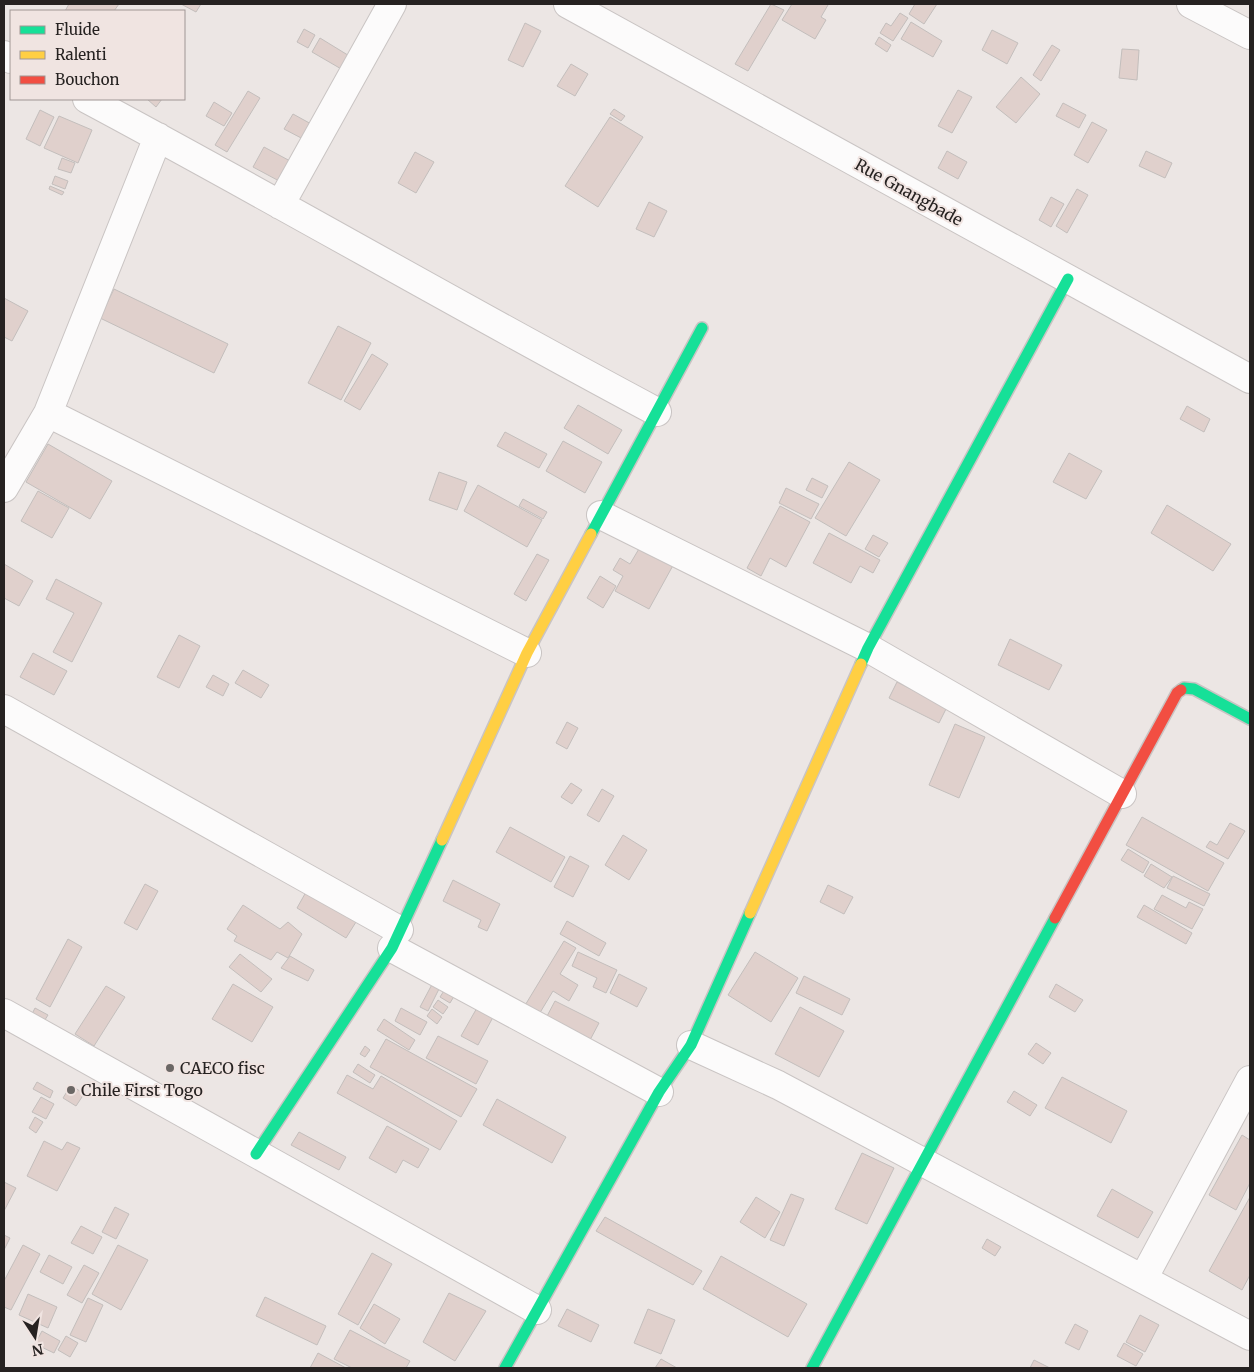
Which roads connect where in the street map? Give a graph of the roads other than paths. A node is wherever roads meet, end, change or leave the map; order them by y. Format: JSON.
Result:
{"nodes":[{"id":1,"x":392,"y":4,"type":"edge"},
{"id":2,"x":568,"y":4,"type":"edge"},
{"id":3,"x":1191,"y":4,"type":"edge"},
{"id":4,"x":1250,"y":35,"type":"edge"},
{"id":5,"x":89,"y":100,"type":"edge"},
{"id":6,"x":158,"y":137,"type":"junction"},
{"id":7,"x":280,"y":205,"type":"junction"},
{"id":8,"x":1068,"y":280,"type":"junction"},
{"id":9,"x":702,"y":328,"type":"dead end"},
{"id":10,"x":1250,"y":379,"type":"edge"},
{"id":11,"x":657,"y":412,"type":"junction"},
{"id":12,"x":48,"y":413,"type":"junction"},
{"id":13,"x":4,"y":488,"type":"edge"},
{"id":14,"x":601,"y":514,"type":"junction"},
{"id":15,"x":868,"y":648,"type":"junction"},
{"id":16,"x":527,"y":653,"type":"junction"},
{"id":17,"x":4,"y":709,"type":"edge"},
{"id":18,"x":1250,"y":718,"type":"edge"},
{"id":19,"x":1122,"y":794,"type":"junction"},
{"id":20,"x":395,"y":939,"type":"junction"},
{"id":21,"x":4,"y":1013,"type":"edge"},
{"id":22,"x":691,"y":1045,"type":"junction"},
{"id":23,"x":1250,"y":1080,"type":"edge"},
{"id":24,"x":659,"y":1092,"type":"junction"},
{"id":25,"x":256,"y":1154,"type":"junction"},
{"id":26,"x":924,"y":1162,"type":"junction"},
{"id":27,"x":1143,"y":1279,"type":"junction"},
{"id":28,"x":537,"y":1310,"type":"junction"},
{"id":29,"x":1250,"y":1336,"type":"edge"},
{"id":30,"x":505,"y":1368,"type":"edge"},
{"id":31,"x":812,"y":1368,"type":"edge"}],
"edges":[{"from":1,"to":7,"type":"street"},
{"from":2,"to":8,"type":"street","name":"Rue Gnangbade"},
{"from":3,"to":4,"type":"street"},
{"from":5,"to":6,"type":"street"},
{"from":6,"to":7,"type":"street"},
{"from":6,"to":12,"type":"street"},
{"from":7,"to":11,"type":"street"},
{"from":8,"to":10,"type":"street","name":"Rue Gnangbade"},
{"from":8,"to":15,"type":"street"},
{"from":9,"to":11,"type":"street"},
{"from":11,"to":14,"type":"street"},
{"from":12,"to":13,"type":"street"},
{"from":12,"to":16,"type":"street"},
{"from":14,"to":15,"type":"street"},
{"from":14,"to":16,"type":"street"},
{"from":15,"to":19,"type":"street"},
{"from":15,"to":22,"type":"street"},
{"from":16,"to":20,"type":"street"},
{"from":17,"to":20,"type":"street"},
{"from":18,"to":19,"type":"street"},
{"from":19,"to":26,"type":"street"},
{"from":20,"to":24,"type":"street"},
{"from":20,"to":25,"type":"street"},
{"from":21,"to":25,"type":"street"},
{"from":22,"to":24,"type":"street"},
{"from":22,"to":26,"type":"street"},
{"from":23,"to":27,"type":"street"},
{"from":24,"to":28,"type":"street"},
{"from":25,"to":28,"type":"street"},
{"from":26,"to":27,"type":"street"},
{"from":26,"to":31,"type":"street"},
{"from":27,"to":29,"type":"street"},
{"from":28,"to":30,"type":"street"}]}
